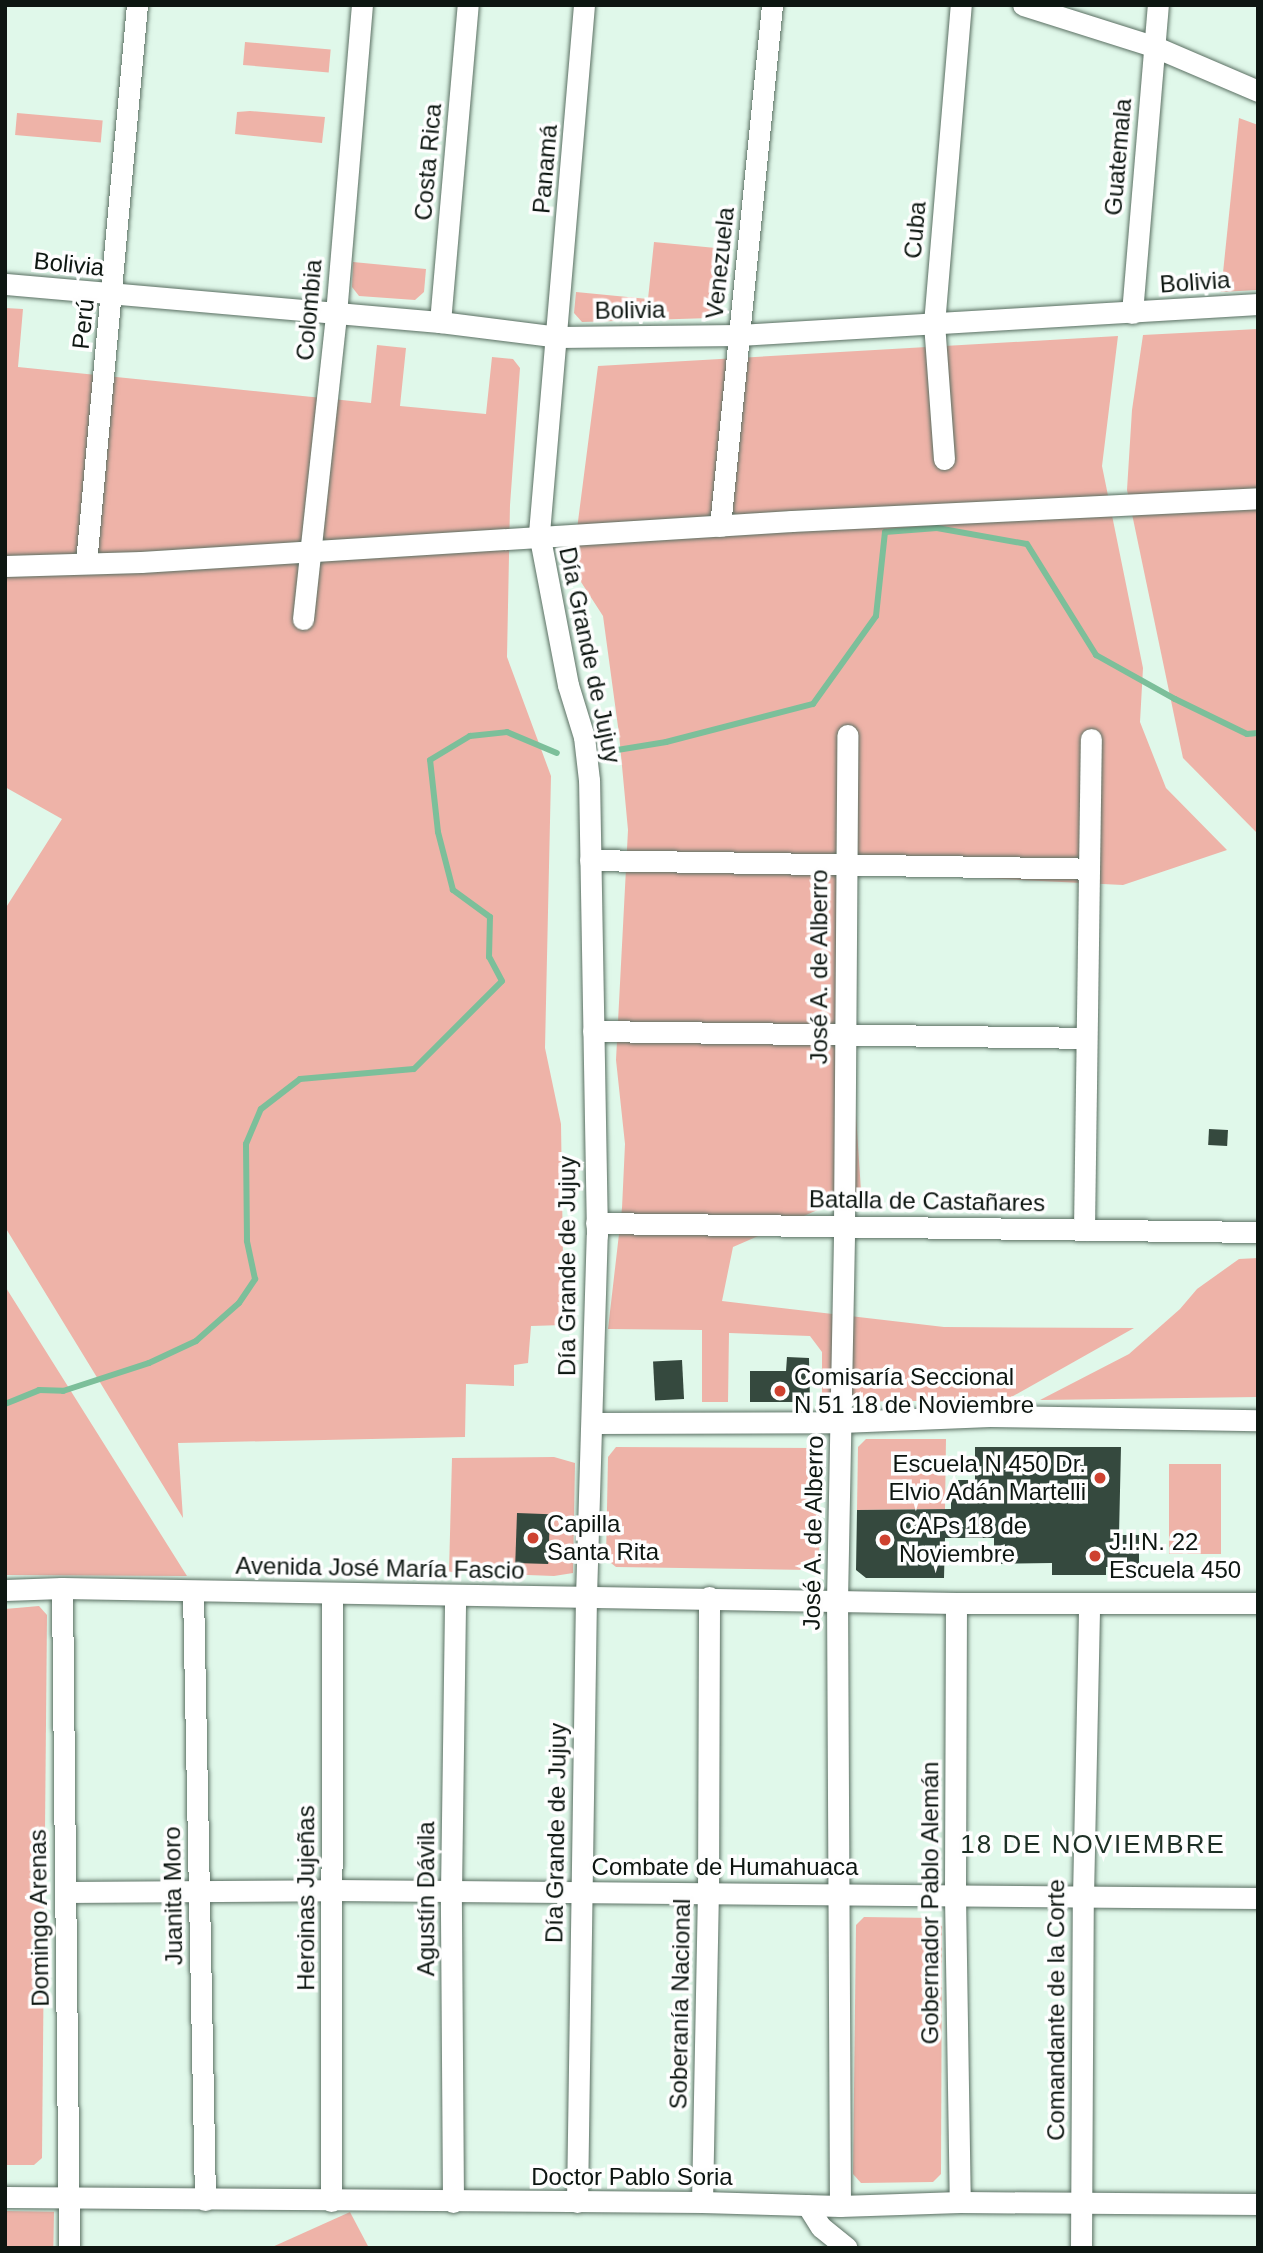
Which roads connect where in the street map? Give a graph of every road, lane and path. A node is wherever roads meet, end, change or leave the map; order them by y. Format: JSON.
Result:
{"nodes":[{"id":1,"x":137,"y":5,"type":"edge"},
{"id":2,"x":362,"y":5,"type":"edge"},
{"id":3,"x":468,"y":5,"type":"edge"},
{"id":4,"x":584,"y":5,"type":"edge"},
{"id":5,"x":772,"y":5,"type":"edge"},
{"id":6,"x":961,"y":5,"type":"edge"},
{"id":7,"x":1023,"y":5,"type":"edge"},
{"id":8,"x":1158,"y":5,"type":"edge"},
{"id":9,"x":1153,"y":46,"type":"junction"},
{"id":10,"x":1258,"y":91,"type":"edge"},
{"id":11,"x":5,"y":284,"type":"edge"},
{"id":12,"x":113,"y":295,"type":"junction"},
{"id":13,"x":1258,"y":304,"type":"edge"},
{"id":14,"x":1132,"y":313,"type":"junction"},
{"id":15,"x":335,"y":314,"type":"junction"},
{"id":16,"x":440,"y":323,"type":"junction"},
{"id":17,"x":934,"y":324,"type":"junction"},
{"id":18,"x":739,"y":335,"type":"junction"},
{"id":19,"x":558,"y":337,"type":"junction"},
{"id":20,"x":944,"y":459,"type":"dead end"},
{"id":21,"x":1258,"y":498,"type":"edge"},
{"id":22,"x":720,"y":526,"type":"junction"},
{"id":23,"x":540,"y":537,"type":"junction"},
{"id":24,"x":310,"y":551,"type":"junction"},
{"id":25,"x":86,"y":564,"type":"junction"},
{"id":26,"x":5,"y":566,"type":"edge"},
{"id":27,"x":303,"y":619,"type":"dead end"},
{"id":28,"x":847,"y":735,"type":"dead end"},
{"id":29,"x":1091,"y":739,"type":"dead end"},
{"id":30,"x":590,"y":860,"type":"junction"},
{"id":31,"x":846,"y":864,"type":"junction"},
{"id":32,"x":1089,"y":869,"type":"junction"},
{"id":33,"x":593,"y":1031,"type":"junction"},
{"id":34,"x":845,"y":1034,"type":"junction"},
{"id":35,"x":1087,"y":1038,"type":"junction"},
{"id":36,"x":596,"y":1223,"type":"junction"},
{"id":37,"x":844,"y":1226,"type":"junction"},
{"id":38,"x":1084,"y":1230,"type":"junction"},
{"id":39,"x":1258,"y":1232,"type":"edge"},
{"id":40,"x":1258,"y":1419,"type":"edge"},
{"id":41,"x":841,"y":1422,"type":"junction"},
{"id":42,"x":592,"y":1423,"type":"junction"},
{"id":43,"x":62,"y":1588,"type":"junction"},
{"id":44,"x":5,"y":1590,"type":"edge"},
{"id":45,"x":193,"y":1591,"type":"junction"},
{"id":46,"x":332,"y":1594,"type":"junction"},
{"id":47,"x":455,"y":1597,"type":"junction"},
{"id":48,"x":586,"y":1597,"type":"junction"},
{"id":49,"x":709,"y":1597,"type":"junction"},
{"id":50,"x":837,"y":1601,"type":"junction"},
{"id":51,"x":956,"y":1603,"type":"junction"},
{"id":52,"x":1258,"y":1603,"type":"edge"},
{"id":53,"x":1089,"y":1604,"type":"junction"},
{"id":54,"x":332,"y":1890,"type":"junction"},
{"id":55,"x":199,"y":1891,"type":"junction"},
{"id":56,"x":65,"y":1892,"type":"junction"},
{"id":57,"x":451,"y":1892,"type":"junction"},
{"id":58,"x":582,"y":1893,"type":"junction"},
{"id":59,"x":839,"y":1893,"type":"junction"},
{"id":60,"x":708,"y":1896,"type":"junction"},
{"id":61,"x":955,"y":1896,"type":"junction"},
{"id":62,"x":1083,"y":1897,"type":"junction"},
{"id":63,"x":1258,"y":1898,"type":"edge"},
{"id":64,"x":5,"y":2197,"type":"edge"},
{"id":65,"x":68,"y":2199,"type":"junction"},
{"id":66,"x":205,"y":2200,"type":"junction"},
{"id":67,"x":331,"y":2201,"type":"junction"},
{"id":68,"x":453,"y":2202,"type":"junction"},
{"id":69,"x":577,"y":2202,"type":"junction"},
{"id":70,"x":702,"y":2202,"type":"junction"},
{"id":71,"x":960,"y":2202,"type":"junction"},
{"id":72,"x":1082,"y":2202,"type":"junction"},
{"id":73,"x":1258,"y":2204,"type":"edge"},
{"id":74,"x":807,"y":2205,"type":"junction"},
{"id":75,"x":840,"y":2206,"type":"junction"},
{"id":76,"x":69,"y":2248,"type":"edge"},
{"id":77,"x":848,"y":2248,"type":"edge"},
{"id":78,"x":1081,"y":2248,"type":"edge"}],
"edges":[{"from":1,"to":12,"type":"street","name":"Perú"},
{"from":2,"to":15,"type":"street","name":"Colombia"},
{"from":3,"to":16,"type":"street","name":"Costa Rica"},
{"from":4,"to":19,"type":"street","name":"Panamá"},
{"from":5,"to":18,"type":"street","name":"Venezuela"},
{"from":6,"to":17,"type":"street","name":"Cuba"},
{"from":7,"to":9,"type":"street"},
{"from":8,"to":9,"type":"street","name":"Guatemala"},
{"from":9,"to":10,"type":"street"},
{"from":9,"to":14,"type":"street","name":"Guatemala"},
{"from":11,"to":12,"type":"street","name":"Bolivia"},
{"from":12,"to":15,"type":"street","name":"Bolivia"},
{"from":12,"to":25,"type":"street","name":"Perú"},
{"from":13,"to":14,"type":"street","name":"Bolivia"},
{"from":14,"to":17,"type":"street","name":"Bolivia"},
{"from":15,"to":16,"type":"street","name":"Bolivia"},
{"from":15,"to":24,"type":"street","name":"Colombia"},
{"from":16,"to":19,"type":"street","name":"Bolivia"},
{"from":17,"to":18,"type":"street","name":"Bolivia"},
{"from":17,"to":20,"type":"street","name":"Cuba"},
{"from":18,"to":19,"type":"street","name":"Bolivia"},
{"from":18,"to":22,"type":"street","name":"Venezuela"},
{"from":19,"to":23,"type":"street","name":"Día Grande de Jujuy"},
{"from":21,"to":22,"type":"street"},
{"from":22,"to":23,"type":"street"},
{"from":23,"to":24,"type":"street"},
{"from":23,"to":30,"type":"street","name":"Día Grande de Jujuy"},
{"from":24,"to":25,"type":"street"},
{"from":24,"to":27,"type":"street","name":"Colombia"},
{"from":25,"to":26,"type":"street"},
{"from":28,"to":31,"type":"street","name":"José A. de Alberro"},
{"from":29,"to":32,"type":"street"},
{"from":30,"to":31,"type":"street"},
{"from":30,"to":33,"type":"street","name":"Día Grande de Jujuy"},
{"from":31,"to":32,"type":"street"},
{"from":31,"to":34,"type":"street","name":"José A. de Alberro"},
{"from":32,"to":35,"type":"street"},
{"from":33,"to":34,"type":"street"},
{"from":33,"to":36,"type":"street","name":"Día Grande de Jujuy"},
{"from":34,"to":35,"type":"street"},
{"from":34,"to":37,"type":"street","name":"José A. de Alberro"},
{"from":35,"to":38,"type":"street"},
{"from":36,"to":37,"type":"street","name":"Batalla de Castañares"},
{"from":36,"to":42,"type":"street","name":"Día Grande de Jujuy"},
{"from":37,"to":38,"type":"street","name":"Batalla de Castañares"},
{"from":37,"to":41,"type":"street","name":"José A. de Alberro"},
{"from":38,"to":39,"type":"street","name":"Batalla de Castañares"},
{"from":40,"to":41,"type":"street"},
{"from":41,"to":42,"type":"street"},
{"from":41,"to":50,"type":"street","name":"José A. de Alberro"},
{"from":42,"to":48,"type":"street","name":"Día Grande de Jujuy"},
{"from":43,"to":44,"type":"street","name":"Avenida José María Fascio"},
{"from":43,"to":45,"type":"street","name":"Avenida José María Fascio"},
{"from":43,"to":56,"type":"street","name":"Domingo Arenas"},
{"from":45,"to":46,"type":"street","name":"Avenida José María Fascio"},
{"from":45,"to":55,"type":"street","name":"Juanita Moro"},
{"from":46,"to":47,"type":"street","name":"Avenida José María Fascio"},
{"from":46,"to":54,"type":"street","name":"Heroinas Jujeñas"},
{"from":47,"to":48,"type":"street","name":"Avenida José María Fascio"},
{"from":47,"to":57,"type":"street","name":"Agustín Dávila"},
{"from":48,"to":49,"type":"street","name":"Avenida José María Fascio"},
{"from":48,"to":58,"type":"street","name":"Día Grande de Jujuy"},
{"from":49,"to":50,"type":"street","name":"Avenida José María Fascio"},
{"from":49,"to":60,"type":"street","name":"Soberanía Nacional"},
{"from":50,"to":51,"type":"street","name":"Avenida José María Fascio"},
{"from":50,"to":59,"type":"street","name":"José A. de Alberro"},
{"from":51,"to":53,"type":"street","name":"Avenida José María Fascio"},
{"from":51,"to":61,"type":"street","name":"Gobernador Pablo Alemán"},
{"from":52,"to":53,"type":"street","name":"Avenida José María Fascio"},
{"from":53,"to":62,"type":"street","name":"Comandante de la Corte"},
{"from":54,"to":55,"type":"street","name":"Combate de Humahuaca"},
{"from":54,"to":57,"type":"street","name":"Combate de Humahuaca"},
{"from":54,"to":67,"type":"street","name":"Heroinas Jujeñas"},
{"from":55,"to":56,"type":"street","name":"Combate de Humahuaca"},
{"from":55,"to":66,"type":"street","name":"Juanita Moro"},
{"from":56,"to":65,"type":"street","name":"Domingo Arenas"},
{"from":57,"to":58,"type":"street","name":"Combate de Humahuaca"},
{"from":57,"to":68,"type":"street","name":"Agustín Dávila"},
{"from":58,"to":60,"type":"street","name":"Combate de Humahuaca"},
{"from":58,"to":69,"type":"street","name":"Día Grande de Jujuy"},
{"from":59,"to":60,"type":"street","name":"Combate de Humahuaca"},
{"from":59,"to":61,"type":"street","name":"Combate de Humahuaca"},
{"from":59,"to":75,"type":"street","name":"José A. de Alberro"},
{"from":60,"to":70,"type":"street","name":"Soberanía Nacional"},
{"from":61,"to":62,"type":"street","name":"Combate de Humahuaca"},
{"from":61,"to":71,"type":"street","name":"Gobernador Pablo Alemán"},
{"from":62,"to":63,"type":"street","name":"Combate de Humahuaca"},
{"from":62,"to":72,"type":"street","name":"Comandante de la Corte"},
{"from":64,"to":65,"type":"street","name":"Doctor Pablo Soria"},
{"from":65,"to":66,"type":"street","name":"Doctor Pablo Soria"},
{"from":65,"to":76,"type":"street","name":"Domingo Arenas"},
{"from":66,"to":67,"type":"street","name":"Doctor Pablo Soria"},
{"from":67,"to":68,"type":"street","name":"Doctor Pablo Soria"},
{"from":68,"to":69,"type":"street","name":"Doctor Pablo Soria"},
{"from":69,"to":70,"type":"street","name":"Doctor Pablo Soria"},
{"from":70,"to":74,"type":"street","name":"Doctor Pablo Soria"},
{"from":71,"to":72,"type":"street","name":"Doctor Pablo Soria"},
{"from":71,"to":75,"type":"street","name":"Doctor Pablo Soria"},
{"from":72,"to":73,"type":"street","name":"Doctor Pablo Soria"},
{"from":72,"to":78,"type":"street","name":"Comandante de la Corte"},
{"from":74,"to":75,"type":"street","name":"Doctor Pablo Soria"},
{"from":74,"to":77,"type":"street"}]}
